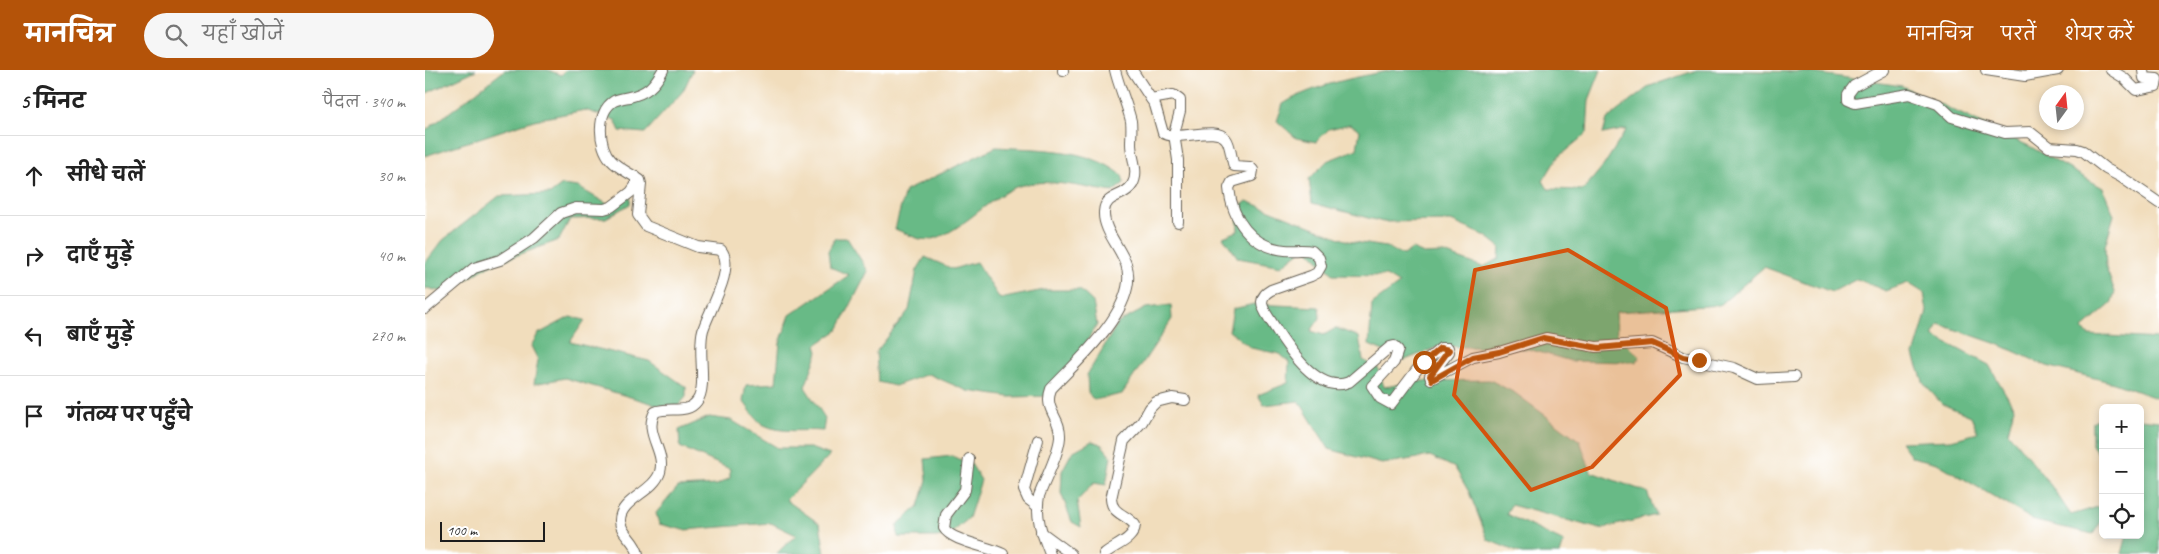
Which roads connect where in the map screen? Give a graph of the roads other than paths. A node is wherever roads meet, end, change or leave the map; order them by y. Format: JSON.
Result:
{"nodes":[{"id":1,"x":663,"y":70,"type":"edge"},
{"id":2,"x":1115,"y":70,"type":"edge"},
{"id":3,"x":1131,"y":70,"type":"edge"},
{"id":4,"x":1884,"y":70,"type":"edge"},
{"id":5,"x":1986,"y":70,"type":"edge"},
{"id":6,"x":2059,"y":70,"type":"edge"},
{"id":7,"x":2111,"y":70,"type":"edge"},
{"id":8,"x":2143,"y":70,"type":"edge"},
{"id":9,"x":2158,"y":85,"type":"edge"},
{"id":10,"x":1151,"y":99,"type":"junction"},
{"id":11,"x":1175,"y":136,"type":"junction"},
{"id":12,"x":635,"y":177,"type":"junction"},
{"id":13,"x":2159,"y":203,"type":"edge"},
{"id":14,"x":1178,"y":222,"type":"dead end"},
{"id":15,"x":425,"y":309,"type":"edge"},
{"id":16,"x":1794,"y":377,"type":"dead end"},
{"id":17,"x":1185,"y":400,"type":"dead end"},
{"id":18,"x":1038,"y":440,"type":"dead end"},
{"id":19,"x":969,"y":459,"type":"dead end"},
{"id":20,"x":1037,"y":506,"type":"junction"},
{"id":21,"x":1041,"y":532,"type":"junction"},
{"id":22,"x":638,"y":554,"type":"edge"},
{"id":23,"x":1003,"y":554,"type":"edge"},
{"id":24,"x":1049,"y":554,"type":"edge"},
{"id":25,"x":1071,"y":554,"type":"edge"},
{"id":26,"x":1103,"y":554,"type":"edge"}],
"edges":[{"from":1,"to":12,"type":"street"},
{"from":2,"to":20,"type":"street"},
{"from":3,"to":10,"type":"street"},
{"from":4,"to":13,"type":"street"},
{"from":5,"to":6,"type":"street"},
{"from":7,"to":9,"type":"street"},
{"from":8,"to":9,"type":"street"},
{"from":10,"to":11,"type":"street"},
{"from":10,"to":11,"type":"street"},
{"from":11,"to":14,"type":"street"},
{"from":11,"to":16,"type":"street"},
{"from":12,"to":15,"type":"street"},
{"from":12,"to":22,"type":"street"},
{"from":17,"to":26,"type":"street"},
{"from":18,"to":20,"type":"street"},
{"from":19,"to":23,"type":"street"},
{"from":20,"to":21,"type":"street"},
{"from":21,"to":24,"type":"street"},
{"from":21,"to":25,"type":"street"}]}
